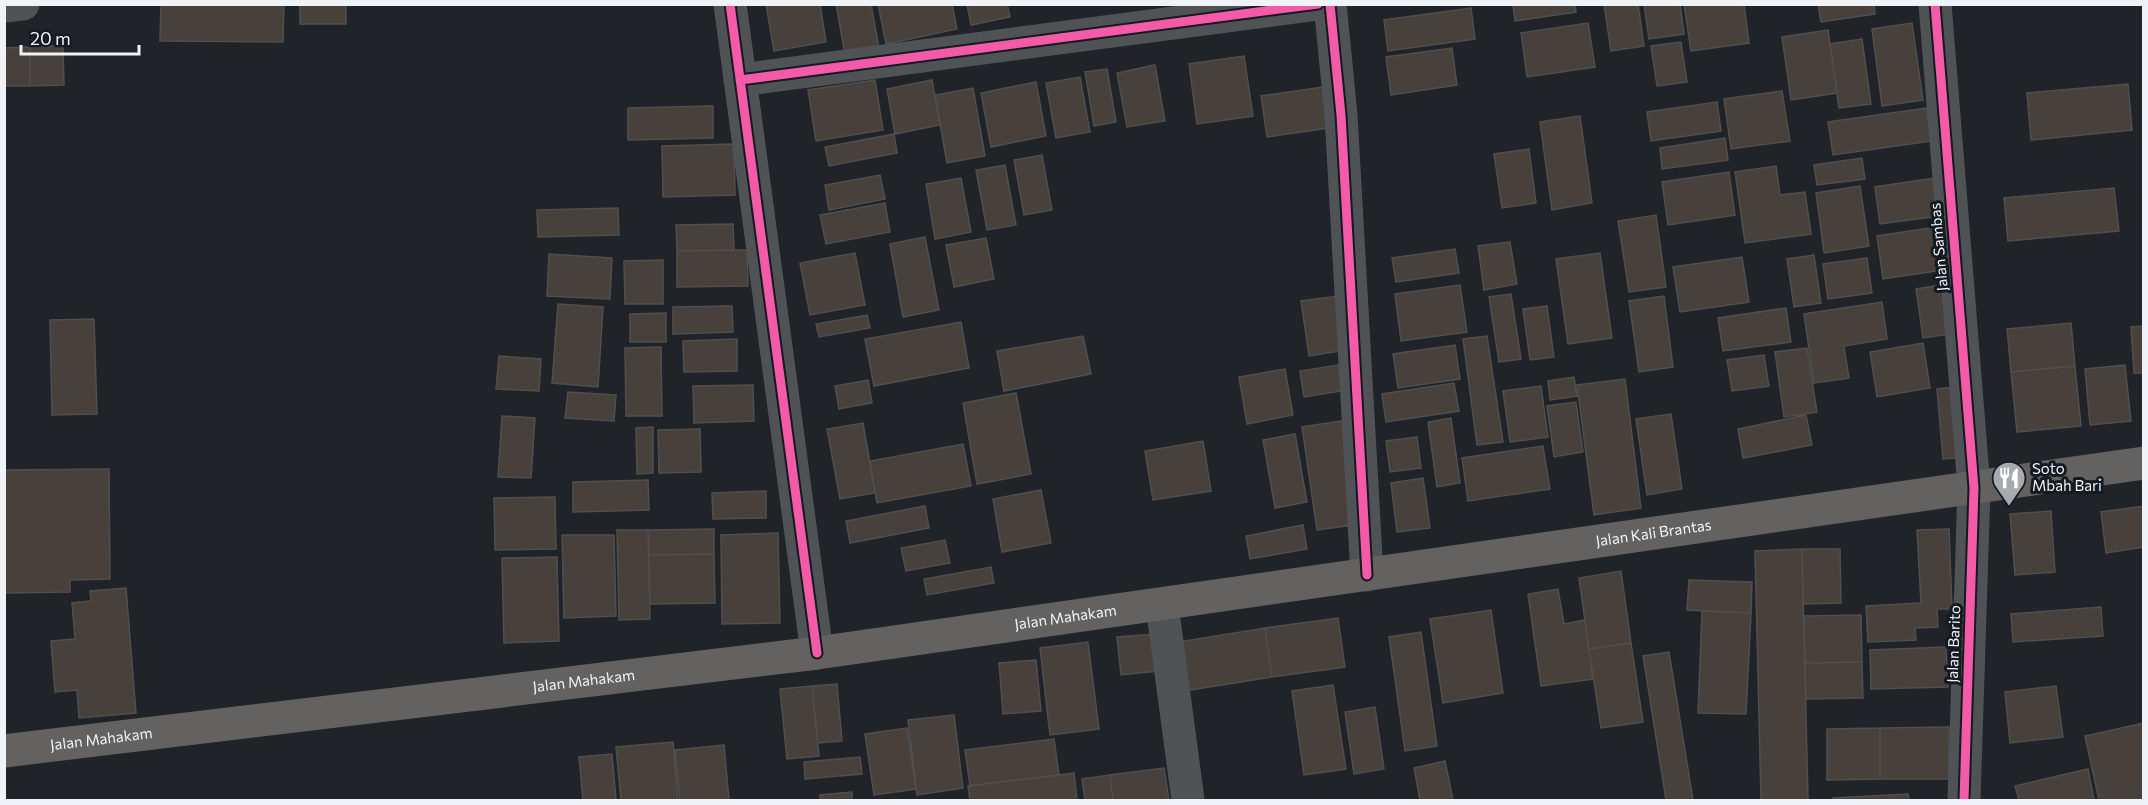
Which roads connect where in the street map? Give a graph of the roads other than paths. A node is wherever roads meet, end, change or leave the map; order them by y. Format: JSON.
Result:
{"nodes":[{"id":1,"x":23,"y":4,"type":"edge"},
{"id":2,"x":730,"y":4,"type":"edge"},
{"id":3,"x":1318,"y":4,"type":"edge"},
{"id":4,"x":1330,"y":4,"type":"edge"},
{"id":5,"x":1935,"y":4,"type":"edge"},
{"id":6,"x":4,"y":6,"type":"edge"},
{"id":7,"x":740,"y":80,"type":"junction"},
{"id":8,"x":2144,"y":463,"type":"edge"},
{"id":9,"x":1974,"y":488,"type":"junction"},
{"id":10,"x":1367,"y":575,"type":"junction"},
{"id":11,"x":1162,"y":605,"type":"junction"},
{"id":12,"x":817,"y":653,"type":"junction"},
{"id":13,"x":4,"y":751,"type":"edge"},
{"id":14,"x":1188,"y":801,"type":"edge"},
{"id":15,"x":1964,"y":801,"type":"edge"}],
"edges":[{"from":1,"to":6,"type":"street"},
{"from":2,"to":7,"type":"street"},
{"from":3,"to":7,"type":"street"},
{"from":4,"to":10,"type":"street"},
{"from":5,"to":9,"type":"street","name":"Jalan Sambas"},
{"from":7,"to":12,"type":"street"},
{"from":8,"to":9,"type":"main road","name":"Jalan Kali Brantas"},
{"from":9,"to":10,"type":"main road","name":"Jalan Kali Brantas"},
{"from":9,"to":15,"type":"street","name":"Jalan Barito"},
{"from":10,"to":11,"type":"main road","name":"Jalan Kali Brantas"},
{"from":11,"to":12,"type":"main road","name":"Jalan Mahakam"},
{"from":11,"to":14,"type":"street"},
{"from":12,"to":13,"type":"main road","name":"Jalan Mahakam"}]}
